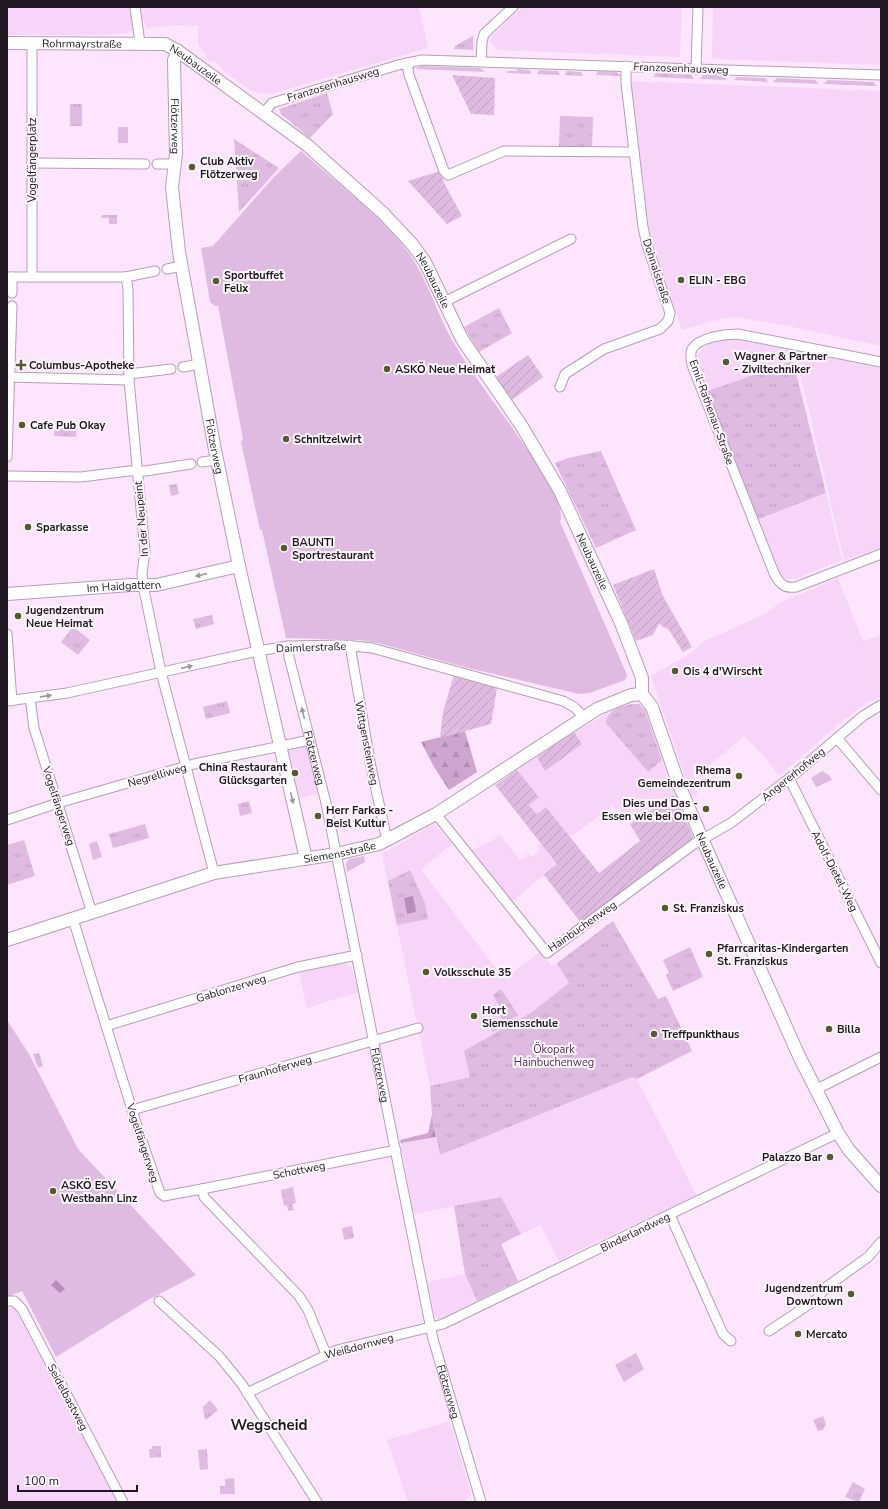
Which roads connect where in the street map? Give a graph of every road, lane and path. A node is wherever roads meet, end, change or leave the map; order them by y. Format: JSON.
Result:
{"nodes":[{"id":1,"x":135,"y":7,"type":"edge"},
{"id":2,"x":513,"y":7,"type":"edge"},
{"id":3,"x":698,"y":7,"type":"edge"},
{"id":4,"x":7,"y":43,"type":"edge"},
{"id":5,"x":32,"y":43,"type":"junction"},
{"id":6,"x":140,"y":43,"type":"junction"},
{"id":7,"x":158,"y":43,"type":"joint"},
{"id":8,"x":178,"y":51,"type":"junction"},
{"id":9,"x":482,"y":61,"type":"junction"},
{"id":10,"x":407,"y":63,"type":"junction"},
{"id":11,"x":626,"y":66,"type":"junction"},
{"id":12,"x":696,"y":69,"type":"junction"},
{"id":13,"x":881,"y":75,"type":"edge"},
{"id":14,"x":264,"y":113,"type":"junction"},
{"id":15,"x":634,"y":152,"type":"junction"},
{"id":16,"x":32,"y":163,"type":"junction"},
{"id":17,"x":145,"y":164,"type":"dead end"},
{"id":18,"x":157,"y":164,"type":"dead end"},
{"id":19,"x":175,"y":164,"type":"junction"},
{"id":20,"x":571,"y":239,"type":"dead end"},
{"id":21,"x":182,"y":266,"type":"junction"},
{"id":22,"x":167,"y":269,"type":"dead end"},
{"id":23,"x":155,"y":271,"type":"dead end"},
{"id":24,"x":126,"y":276,"type":"junction"},
{"id":25,"x":10,"y":277,"type":"edge"},
{"id":26,"x":32,"y":277,"type":"junction"},
{"id":27,"x":12,"y":293,"type":"dead end"},
{"id":28,"x":444,"y":302,"type":"junction"},
{"id":29,"x":12,"y":306,"type":"dead end"},
{"id":30,"x":881,"y":362,"type":"edge"},
{"id":31,"x":200,"y":364,"type":"junction"},
{"id":32,"x":183,"y":367,"type":"dead end"},
{"id":33,"x":171,"y":369,"type":"dead end"},
{"id":34,"x":129,"y":377,"type":"junction"},
{"id":35,"x":8,"y":378,"type":"edge"},
{"id":36,"x":560,"y":386,"type":"dead end"},
{"id":37,"x":7,"y":456,"type":"edge"},
{"id":38,"x":217,"y":460,"type":"junction"},
{"id":39,"x":202,"y":462,"type":"dead end"},
{"id":40,"x":190,"y":464,"type":"dead end"},
{"id":41,"x":137,"y":471,"type":"junction"},
{"id":42,"x":7,"y":476,"type":"edge"},
{"id":43,"x":881,"y":554,"type":"edge"},
{"id":44,"x":239,"y":566,"type":"junction"},
{"id":45,"x":143,"y":585,"type":"junction"},
{"id":46,"x":7,"y":594,"type":"edge"},
{"id":47,"x":7,"y":634,"type":"edge"},
{"id":48,"x":350,"y":645,"type":"junction"},
{"id":49,"x":288,"y":646,"type":"junction"},
{"id":50,"x":258,"y":651,"type":"junction"},
{"id":51,"x":161,"y":672,"type":"junction"},
{"id":52,"x":642,"y":694,"type":"junction"},
{"id":53,"x":30,"y":698,"type":"junction"},
{"id":54,"x":9,"y":701,"type":"edge"},
{"id":55,"x":881,"y":705,"type":"edge"},
{"id":56,"x":584,"y":717,"type":"junction"},
{"id":57,"x":837,"y":738,"type":"junction"},
{"id":58,"x":310,"y":740,"type":"junction"},
{"id":59,"x":280,"y":746,"type":"junction"},
{"id":60,"x":186,"y":766,"type":"junction"},
{"id":61,"x":788,"y":778,"type":"junction"},
{"id":62,"x":881,"y":790,"type":"edge"},
{"id":63,"x":58,"y":803,"type":"junction"},
{"id":64,"x":436,"y":814,"type":"junction"},
{"id":65,"x":7,"y":820,"type":"edge"},
{"id":66,"x":702,"y":839,"type":"junction"},
{"id":67,"x":387,"y":840,"type":"junction"},
{"id":68,"x":336,"y":854,"type":"junction"},
{"id":69,"x":306,"y":859,"type":"junction"},
{"id":70,"x":214,"y":873,"type":"junction"},
{"id":71,"x":92,"y":913,"type":"junction"},
{"id":72,"x":73,"y":918,"type":"junction"},
{"id":73,"x":7,"y":940,"type":"edge"},
{"id":74,"x":357,"y":955,"type":"junction"},
{"id":75,"x":881,"y":963,"type":"edge"},
{"id":76,"x":106,"y":1026,"type":"junction"},
{"id":77,"x":418,"y":1028,"type":"dead end"},
{"id":78,"x":374,"y":1040,"type":"junction"},
{"id":79,"x":881,"y":1057,"type":"edge"},
{"id":80,"x":815,"y":1090,"type":"junction"},
{"id":81,"x":132,"y":1110,"type":"junction"},
{"id":82,"x":838,"y":1133,"type":"junction"},
{"id":83,"x":396,"y":1150,"type":"junction"},
{"id":84,"x":881,"y":1186,"type":"edge"},
{"id":85,"x":202,"y":1189,"type":"junction"},
{"id":86,"x":670,"y":1215,"type":"junction"},
{"id":87,"x":881,"y":1242,"type":"edge"},
{"id":88,"x":159,"y":1300,"type":"dead end"},
{"id":89,"x":7,"y":1301,"type":"edge"},
{"id":90,"x":431,"y":1328,"type":"junction"},
{"id":91,"x":769,"y":1331,"type":"dead end"},
{"id":92,"x":731,"y":1341,"type":"dead end"},
{"id":93,"x":326,"y":1354,"type":"junction"},
{"id":94,"x":247,"y":1393,"type":"junction"},
{"id":95,"x":123,"y":1502,"type":"edge"},
{"id":96,"x":318,"y":1502,"type":"edge"},
{"id":97,"x":481,"y":1502,"type":"edge"}],
"edges":[{"from":1,"to":6,"type":"street"},
{"from":2,"to":9,"type":"street"},
{"from":3,"to":12,"type":"street"},
{"from":4,"to":5,"type":"street","name":"Rohrmayrstraße"},
{"from":5,"to":6,"type":"street","name":"Rohrmayrstraße"},
{"from":5,"to":16,"type":"street","name":"Vogelfängerplatz"},
{"from":6,"to":7,"type":"street","name":"Rohrmayrstraße"},
{"from":7,"to":8,"type":"street","name":"Neubauzeile"},
{"from":8,"to":14,"type":"street","name":"Neubauzeile"},
{"from":8,"to":19,"type":"street","name":"Flötzerweg"},
{"from":9,"to":10,"type":"street","name":"Franzosenhausweg"},
{"from":9,"to":11,"type":"street","name":"Franzosenhausweg"},
{"from":10,"to":14,"type":"street","name":"Franzosenhausweg"},
{"from":10,"to":15,"type":"street"},
{"from":11,"to":12,"type":"street","name":"Franzosenhausweg"},
{"from":11,"to":15,"type":"street","name":"Dohnalstraße"},
{"from":12,"to":13,"type":"street","name":"Franzosenhausweg"},
{"from":14,"to":28,"type":"street","name":"Neubauzeile"},
{"from":15,"to":36,"type":"street","name":"Dohnalstraße"},
{"from":16,"to":17,"type":"street"},
{"from":16,"to":26,"type":"street","name":"Vogelfängerplatz"},
{"from":18,"to":19,"type":"street"},
{"from":19,"to":21,"type":"street","name":"Flötzerweg"},
{"from":20,"to":28,"type":"street"},
{"from":21,"to":22,"type":"street"},
{"from":21,"to":31,"type":"street","name":"Flötzerweg"},
{"from":23,"to":24,"type":"street"},
{"from":24,"to":26,"type":"street"},
{"from":24,"to":34,"type":"street","name":"In der Neupeint"},
{"from":25,"to":26,"type":"street"},
{"from":25,"to":27,"type":"street"},
{"from":28,"to":52,"type":"street","name":"Neubauzeile"},
{"from":29,"to":35,"type":"street"},
{"from":30,"to":43,"type":"street","name":"Emil-Rathenau-Straße"},
{"from":31,"to":32,"type":"street"},
{"from":31,"to":38,"type":"street","name":"Flötzerweg"},
{"from":33,"to":34,"type":"street"},
{"from":34,"to":35,"type":"street"},
{"from":34,"to":41,"type":"street","name":"In der Neupeint"},
{"from":35,"to":37,"type":"street"},
{"from":38,"to":39,"type":"street"},
{"from":38,"to":44,"type":"street","name":"Flötzerweg"},
{"from":40,"to":41,"type":"street"},
{"from":41,"to":42,"type":"street"},
{"from":41,"to":45,"type":"street","name":"In der Neupeint"},
{"from":44,"to":45,"type":"street","name":"Im Haidgattern","one_way":true},
{"from":44,"to":50,"type":"street","name":"Flötzerweg"},
{"from":45,"to":46,"type":"street","name":"Im Haidgattern"},
{"from":45,"to":51,"type":"street","name":"In der Neupeint"},
{"from":47,"to":54,"type":"street"},
{"from":48,"to":49,"type":"street","name":"Daimlerstraße"},
{"from":48,"to":56,"type":"street","name":"Daimlerstraße"},
{"from":48,"to":67,"type":"street","name":"Wittgensteinweg"},
{"from":49,"to":50,"type":"street","name":"Daimlerstraße"},
{"from":58,"to":49,"type":"street","name":"Flötzerweg","one_way":true},
{"from":51,"to":50,"type":"street","name":"Daimlerstraße","one_way":true},
{"from":50,"to":59,"type":"street","name":"Flötzerweg"},
{"from":53,"to":51,"type":"street","name":"Daimlerstraße","one_way":true},
{"from":51,"to":60,"type":"street","name":"In der Neupeint"},
{"from":52,"to":56,"type":"street","name":"Siemensstraße"},
{"from":52,"to":66,"type":"street","name":"Neubauzeile"},
{"from":53,"to":54,"type":"street","name":"Daimlerstraße"},
{"from":53,"to":63,"type":"street","name":"Vogelfängerweg"},
{"from":55,"to":57,"type":"street","name":"Angererhofweg"},
{"from":56,"to":64,"type":"street","name":"Siemensstraße"},
{"from":57,"to":61,"type":"street","name":"Angererhofweg"},
{"from":57,"to":62,"type":"street"},
{"from":58,"to":59,"type":"street","name":"Negrelliweg"},
{"from":58,"to":68,"type":"street","name":"Flötzerweg"},
{"from":59,"to":60,"type":"street","name":"Negrelliweg"},
{"from":59,"to":69,"type":"street","name":"Flötzerweg","one_way":true},
{"from":60,"to":63,"type":"street","name":"Negrelliweg"},
{"from":60,"to":70,"type":"street","name":"In der Neupeint"},
{"from":61,"to":66,"type":"street","name":"Angererhofweg"},
{"from":61,"to":75,"type":"street","name":"Adolf-Dietel-Weg"},
{"from":63,"to":65,"type":"street","name":"Negrelliweg"},
{"from":63,"to":71,"type":"street","name":"Vogelfängerweg"},
{"from":64,"to":66,"type":"street","name":"Hainbuchenweg"},
{"from":64,"to":67,"type":"street","name":"Siemensstraße"},
{"from":66,"to":80,"type":"street","name":"Neubauzeile"},
{"from":67,"to":68,"type":"street","name":"Siemensstraße"},
{"from":68,"to":69,"type":"street","name":"Siemensstraße"},
{"from":68,"to":74,"type":"street","name":"Flötzerweg"},
{"from":69,"to":70,"type":"street","name":"Siemensstraße"},
{"from":70,"to":71,"type":"street","name":"Siemensstraße"},
{"from":71,"to":72,"type":"street","name":"Siemensstraße"},
{"from":72,"to":73,"type":"street","name":"Siemensstraße"},
{"from":72,"to":76,"type":"street","name":"Vogelfängerweg"},
{"from":74,"to":76,"type":"street","name":"Gablonzerweg"},
{"from":74,"to":78,"type":"street","name":"Flötzerweg"},
{"from":76,"to":81,"type":"street","name":"Vogelfängerweg"},
{"from":77,"to":78,"type":"street","name":"Fraunhoferweg"},
{"from":78,"to":81,"type":"street","name":"Fraunhoferweg"},
{"from":78,"to":83,"type":"street","name":"Flötzerweg"},
{"from":79,"to":80,"type":"street"},
{"from":80,"to":82,"type":"street","name":"Neubauzeile"},
{"from":81,"to":85,"type":"street","name":"Vogelfängerweg"},
{"from":82,"to":84,"type":"street","name":"Neubauzeile"},
{"from":82,"to":86,"type":"street","name":"Binderlandweg"},
{"from":83,"to":85,"type":"street","name":"Schottweg"},
{"from":83,"to":90,"type":"street","name":"Flötzerweg"},
{"from":85,"to":93,"type":"street"},
{"from":86,"to":90,"type":"street","name":"Binderlandweg"},
{"from":86,"to":92,"type":"street"},
{"from":87,"to":91,"type":"street"},
{"from":88,"to":94,"type":"street"},
{"from":89,"to":95,"type":"street","name":"Seidelbastweg"},
{"from":90,"to":93,"type":"street","name":"Weißdornweg"},
{"from":90,"to":97,"type":"street","name":"Flötzerweg"},
{"from":93,"to":94,"type":"street","name":"Weißdornweg"},
{"from":94,"to":96,"type":"street"}]}
